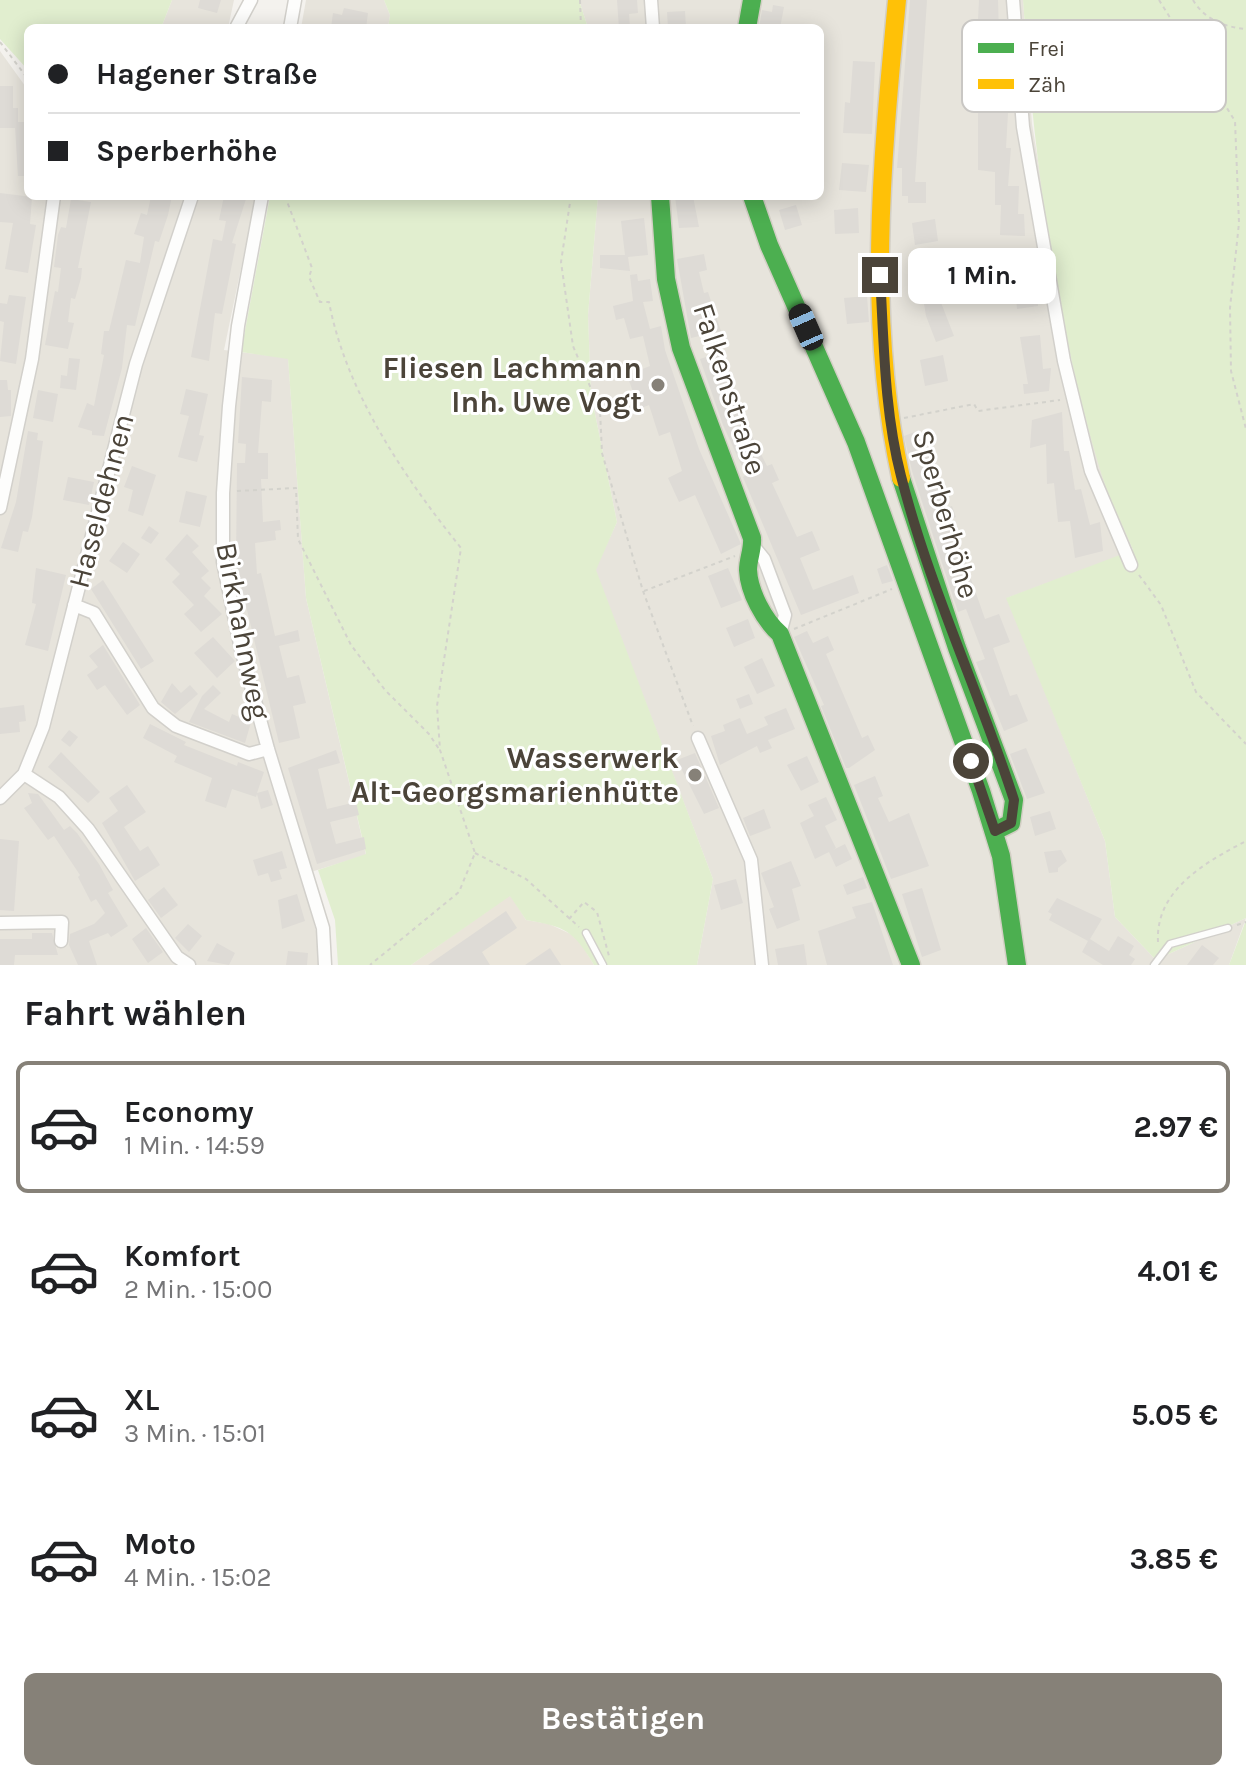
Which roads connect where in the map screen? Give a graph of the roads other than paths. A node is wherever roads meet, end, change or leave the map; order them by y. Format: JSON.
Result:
{"nodes":[{"id":1,"x":251,"y":0,"type":"edge"},
{"id":2,"x":651,"y":0,"type":"edge"},
{"id":3,"x":752,"y":0,"type":"edge"},
{"id":4,"x":897,"y":0,"type":"edge"},
{"id":5,"x":1013,"y":0,"type":"edge"},
{"id":6,"x":295,"y":1,"type":"edge"},
{"id":7,"x":1015,"y":20,"type":"edge"},
{"id":8,"x":238,"y":24,"type":"edge"},
{"id":9,"x":291,"y":24,"type":"edge"},
{"id":10,"x":653,"y":24,"type":"edge"},
{"id":11,"x":748,"y":24,"type":"edge"},
{"id":12,"x":1022,"y":112,"type":"edge"},
{"id":13,"x":53,"y":200,"type":"edge"},
{"id":14,"x":191,"y":200,"type":"edge"},
{"id":15,"x":261,"y":200,"type":"edge"},
{"id":16,"x":660,"y":200,"type":"edge"},
{"id":17,"x":753,"y":200,"type":"edge"},
{"id":18,"x":0,"y":508,"type":"edge"},
{"id":19,"x":1131,"y":565,"type":"road end"},
{"id":20,"x":74,"y":605,"type":"junction"},
{"id":21,"x":698,"y":738,"type":"road end"},
{"id":22,"x":268,"y":749,"type":"junction"},
{"id":23,"x":24,"y":774,"type":"junction"},
{"id":24,"x":0,"y":798,"type":"edge"},
{"id":25,"x":995,"y":831,"type":"junction"},
{"id":26,"x":0,"y":923,"type":"edge"},
{"id":27,"x":1228,"y":928,"type":"dead end"},
{"id":28,"x":586,"y":933,"type":"road end"},
{"id":29,"x":61,"y":941,"type":"dead end"},
{"id":30,"x":189,"y":965,"type":"edge"},
{"id":31,"x":325,"y":965,"type":"edge"},
{"id":32,"x":605,"y":965,"type":"edge"},
{"id":33,"x":762,"y":965,"type":"edge"},
{"id":34,"x":911,"y":965,"type":"edge"},
{"id":35,"x":1017,"y":965,"type":"edge"},
{"id":36,"x":1154,"y":965,"type":"edge"}],
"edges":[{"from":1,"to":8,"type":"street"},
{"from":2,"to":10,"type":"street"},
{"from":3,"to":11,"type":"street"},
{"from":4,"to":25,"type":"street","name":"Sperberhöhe"},
{"from":5,"to":7,"type":"street"},
{"from":6,"to":9,"type":"street"},
{"from":12,"to":19,"type":"street"},
{"from":13,"to":18,"type":"street"},
{"from":14,"to":20,"type":"street","name":"Haseldehnen"},
{"from":15,"to":22,"type":"street","name":"Birkhahnweg"},
{"from":16,"to":34,"type":"street","name":"Falkenstraße"},
{"from":17,"to":25,"type":"street"},
{"from":20,"to":22,"type":"street"},
{"from":20,"to":23,"type":"street","name":"Haseldehnen"},
{"from":21,"to":33,"type":"street"},
{"from":22,"to":31,"type":"street","name":"Birkhahnweg"},
{"from":23,"to":24,"type":"street","name":"Haseldehnen"},
{"from":23,"to":30,"type":"street"},
{"from":25,"to":35,"type":"street"},
{"from":26,"to":29,"type":"street"},
{"from":27,"to":36,"type":"lane"},
{"from":28,"to":32,"type":"lane"}]}
